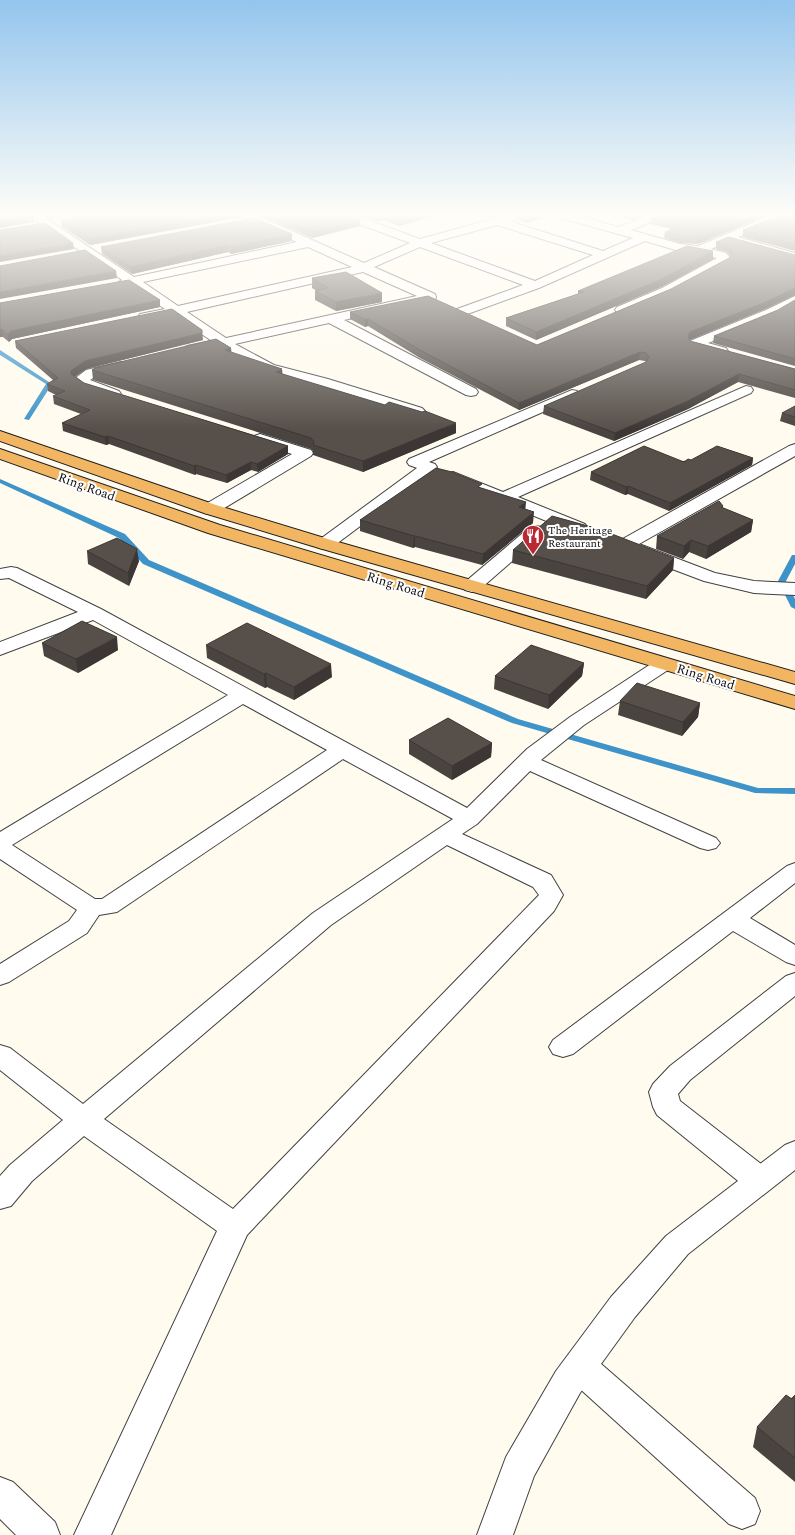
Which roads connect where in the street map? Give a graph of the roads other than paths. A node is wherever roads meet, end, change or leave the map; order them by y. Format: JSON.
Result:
{"nodes":[{"id":1,"x":141,"y":287,"type":"edge"},
{"id":2,"x":280,"y":287,"type":"edge"},
{"id":3,"x":406,"y":287,"type":"edge"},
{"id":4,"x":531,"y":287,"type":"edge"},
{"id":5,"x":674,"y":287,"type":"edge"},
{"id":6,"x":430,"y":297,"type":"junction"},
{"id":7,"x":795,"y":300,"type":"edge"},
{"id":8,"x":176,"y":310,"type":"junction"},
{"id":9,"x":462,"y":312,"type":"junction"},
{"id":10,"x":608,"y":316,"type":"edge"},
{"id":11,"x":330,"y":318,"type":"junction"},
{"id":12,"x":476,"y":319,"type":"edge"},
{"id":13,"x":130,"y":320,"type":"edge"},
{"id":14,"x":222,"y":341,"type":"junction"},
{"id":15,"x":176,"y":353,"type":"edge"},
{"id":16,"x":731,"y":354,"type":"edge"},
{"id":17,"x":137,"y":362,"type":"edge"},
{"id":18,"x":582,"y":390,"type":"edge"},
{"id":19,"x":746,"y":390,"type":"dead end"},
{"id":20,"x":471,"y":392,"type":"dead end"},
{"id":21,"x":127,"y":398,"type":"edge"},
{"id":22,"x":420,"y":412,"type":"edge"},
{"id":23,"x":246,"y":435,"type":"edge"},
{"id":24,"x":0,"y":436,"type":"edge"},
{"id":25,"x":795,"y":449,"type":"edge"},
{"id":26,"x":0,"y":454,"type":"edge"},
{"id":27,"x":429,"y":467,"type":"junction"},
{"id":28,"x":505,"y":497,"type":"junction"},
{"id":29,"x":210,"y":509,"type":"junction"},
{"id":30,"x":552,"y":517,"type":"junction"},
{"id":31,"x":610,"y":540,"type":"junction"},
{"id":32,"x":325,"y":544,"type":"junction"},
{"id":33,"x":0,"y":574,"type":"edge"},
{"id":34,"x":472,"y":586,"type":"junction"},
{"id":35,"x":795,"y":589,"type":"edge"},
{"id":36,"x":94,"y":613,"type":"junction"},
{"id":37,"x":0,"y":649,"type":"edge"},
{"id":38,"x":664,"y":664,"type":"junction"},
{"id":39,"x":795,"y":678,"type":"edge"},
{"id":40,"x":244,"y":695,"type":"junction"},
{"id":41,"x":795,"y":703,"type":"edge"},
{"id":42,"x":343,"y":749,"type":"junction"},
{"id":43,"x":531,"y":758,"type":"junction"},
{"id":44,"x":469,"y":819,"type":"junction"},
{"id":45,"x":445,"y":835,"type":"junction"},
{"id":46,"x":0,"y":842,"type":"edge"},
{"id":47,"x":708,"y":843,"type":"dead end"},
{"id":48,"x":0,"y":848,"type":"edge"},
{"id":49,"x":795,"y":871,"type":"edge"},
{"id":50,"x":91,"y":908,"type":"junction"},
{"id":51,"x":732,"y":918,"type":"junction"},
{"id":52,"x":795,"y":956,"type":"edge"},
{"id":53,"x":0,"y":976,"type":"edge"},
{"id":54,"x":795,"y":982,"type":"edge"},
{"id":55,"x":563,"y":1047,"type":"dead end"},
{"id":56,"x":0,"y":1055,"type":"edge"},
{"id":57,"x":83,"y":1120,"type":"junction"},
{"id":58,"x":795,"y":1153,"type":"edge"},
{"id":59,"x":759,"y":1180,"type":"junction"},
{"id":60,"x":0,"y":1197,"type":"edge"},
{"id":61,"x":235,"y":1227,"type":"junction"},
{"id":62,"x":580,"y":1366,"type":"junction"},
{"id":63,"x":0,"y":1494,"type":"edge"},
{"id":64,"x":742,"y":1511,"type":"dead end"},
{"id":65,"x":42,"y":1535,"type":"edge"},
{"id":66,"x":92,"y":1535,"type":"edge"},
{"id":67,"x":495,"y":1535,"type":"edge"}],
"edges":[{"from":1,"to":8,"type":"street"},
{"from":2,"to":8,"type":"street"},
{"from":3,"to":6,"type":"street"},
{"from":4,"to":9,"type":"street"},
{"from":5,"to":10,"type":"street"},
{"from":6,"to":9,"type":"street"},
{"from":6,"to":11,"type":"street"},
{"from":7,"to":16,"type":"street"},
{"from":8,"to":13,"type":"street"},
{"from":8,"to":14,"type":"street"},
{"from":9,"to":12,"type":"street"},
{"from":11,"to":14,"type":"street"},
{"from":11,"to":20,"type":"street"},
{"from":14,"to":15,"type":"street"},
{"from":14,"to":22,"type":"street"},
{"from":17,"to":21,"type":"street"},
{"from":18,"to":27,"type":"street"},
{"from":19,"to":28,"type":"street"},
{"from":23,"to":29,"type":"street"},
{"from":24,"to":29,"type":"highway","name":"Ring Road"},
{"from":25,"to":31,"type":"street"},
{"from":26,"to":38,"type":"highway","name":"Ring Road"},
{"from":27,"to":28,"type":"street"},
{"from":27,"to":32,"type":"street"},
{"from":28,"to":30,"type":"street"},
{"from":29,"to":32,"type":"highway","name":"Ring Road"},
{"from":30,"to":31,"type":"street"},
{"from":30,"to":34,"type":"street"},
{"from":31,"to":35,"type":"street"},
{"from":32,"to":34,"type":"highway","name":"Ring Road"},
{"from":33,"to":36,"type":"street"},
{"from":34,"to":39,"type":"highway","name":"Ring Road"},
{"from":36,"to":37,"type":"street"},
{"from":36,"to":40,"type":"street"},
{"from":38,"to":41,"type":"highway","name":"Ring Road"},
{"from":38,"to":43,"type":"street"},
{"from":40,"to":42,"type":"street"},
{"from":40,"to":46,"type":"street"},
{"from":42,"to":44,"type":"street"},
{"from":42,"to":50,"type":"street"},
{"from":43,"to":44,"type":"street"},
{"from":43,"to":47,"type":"street"},
{"from":44,"to":45,"type":"street"},
{"from":45,"to":57,"type":"street"},
{"from":45,"to":61,"type":"street"},
{"from":48,"to":50,"type":"street"},
{"from":49,"to":51,"type":"street"},
{"from":50,"to":53,"type":"street"},
{"from":51,"to":52,"type":"street"},
{"from":51,"to":55,"type":"street"},
{"from":54,"to":59,"type":"street"},
{"from":56,"to":57,"type":"street"},
{"from":57,"to":60,"type":"street"},
{"from":57,"to":61,"type":"street"},
{"from":58,"to":59,"type":"street"},
{"from":59,"to":62,"type":"street"},
{"from":61,"to":66,"type":"street"},
{"from":62,"to":64,"type":"street"},
{"from":62,"to":67,"type":"street"},
{"from":63,"to":65,"type":"street"}]}
